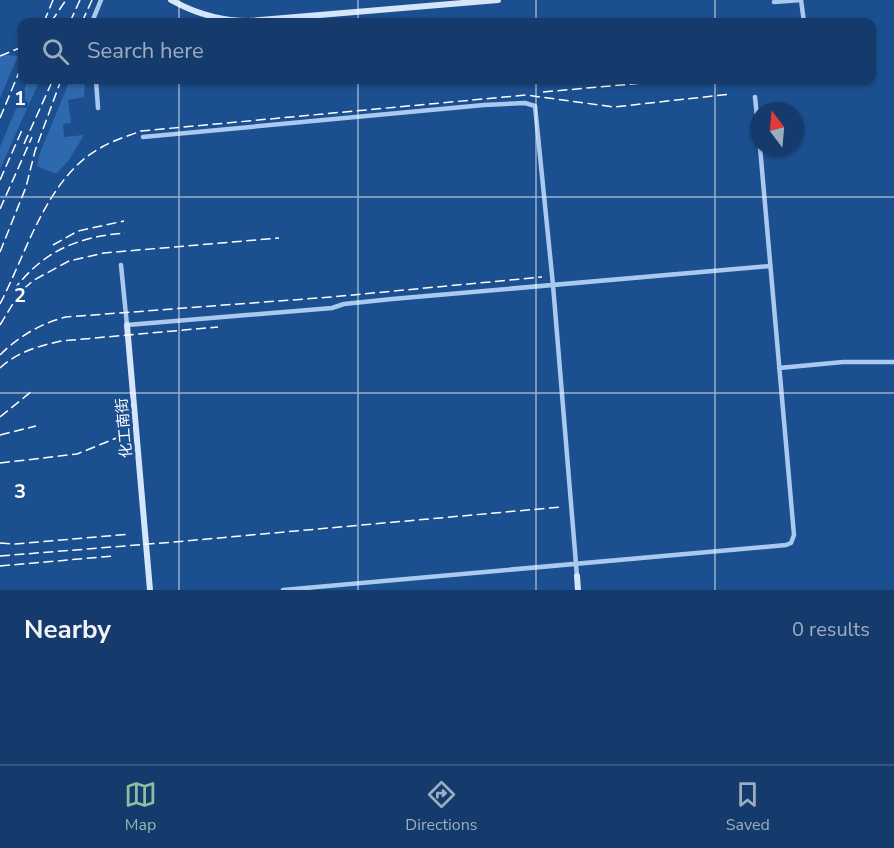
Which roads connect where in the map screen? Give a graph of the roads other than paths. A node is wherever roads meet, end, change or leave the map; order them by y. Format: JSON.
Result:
{"nodes":[{"id":1,"x":101,"y":0,"type":"edge"},
{"id":2,"x":171,"y":0,"type":"edge"},
{"id":3,"x":498,"y":0,"type":"edge"},
{"id":4,"x":801,"y":0,"type":"edge"},
{"id":5,"x":774,"y":2,"type":"dead end"},
{"id":6,"x":94,"y":18,"type":"edge"},
{"id":7,"x":213,"y":18,"type":"edge"},
{"id":8,"x":295,"y":18,"type":"edge"},
{"id":9,"x":803,"y":18,"type":"edge"},
{"id":10,"x":96,"y":84,"type":"edge"},
{"id":11,"x":755,"y":97,"type":"dead end"},
{"id":12,"x":756,"y":102,"type":"edge"},
{"id":13,"x":98,"y":108,"type":"dead end"},
{"id":14,"x":143,"y":137,"type":"dead end"},
{"id":15,"x":761,"y":156,"type":"edge"},
{"id":16,"x":121,"y":265,"type":"dead end"},
{"id":17,"x":771,"y":266,"type":"junction"},
{"id":18,"x":553,"y":285,"type":"junction"},
{"id":19,"x":127,"y":325,"type":"junction"},
{"id":20,"x":894,"y":362,"type":"edge"},
{"id":21,"x":779,"y":368,"type":"junction"},
{"id":22,"x":576,"y":564,"type":"junction"},
{"id":23,"x":577,"y":576,"type":"joint"},
{"id":24,"x":150,"y":590,"type":"edge"},
{"id":25,"x":283,"y":590,"type":"edge"},
{"id":26,"x":578,"y":590,"type":"edge"}],
"edges":[{"from":1,"to":6,"type":"street"},
{"from":2,"to":7,"type":"street"},
{"from":3,"to":8,"type":"street"},
{"from":4,"to":5,"type":"street"},
{"from":4,"to":9,"type":"street"},
{"from":10,"to":13,"type":"street"},
{"from":11,"to":12,"type":"street"},
{"from":14,"to":18,"type":"street"},
{"from":15,"to":17,"type":"street"},
{"from":16,"to":19,"type":"street","name":"化工南街"},
{"from":17,"to":18,"type":"street"},
{"from":17,"to":21,"type":"street"},
{"from":18,"to":19,"type":"street"},
{"from":18,"to":22,"type":"street"},
{"from":19,"to":24,"type":"street","name":"化工南街"},
{"from":20,"to":21,"type":"street"},
{"from":21,"to":22,"type":"street"},
{"from":22,"to":23,"type":"street"},
{"from":22,"to":25,"type":"street"},
{"from":23,"to":26,"type":"street"}]}
